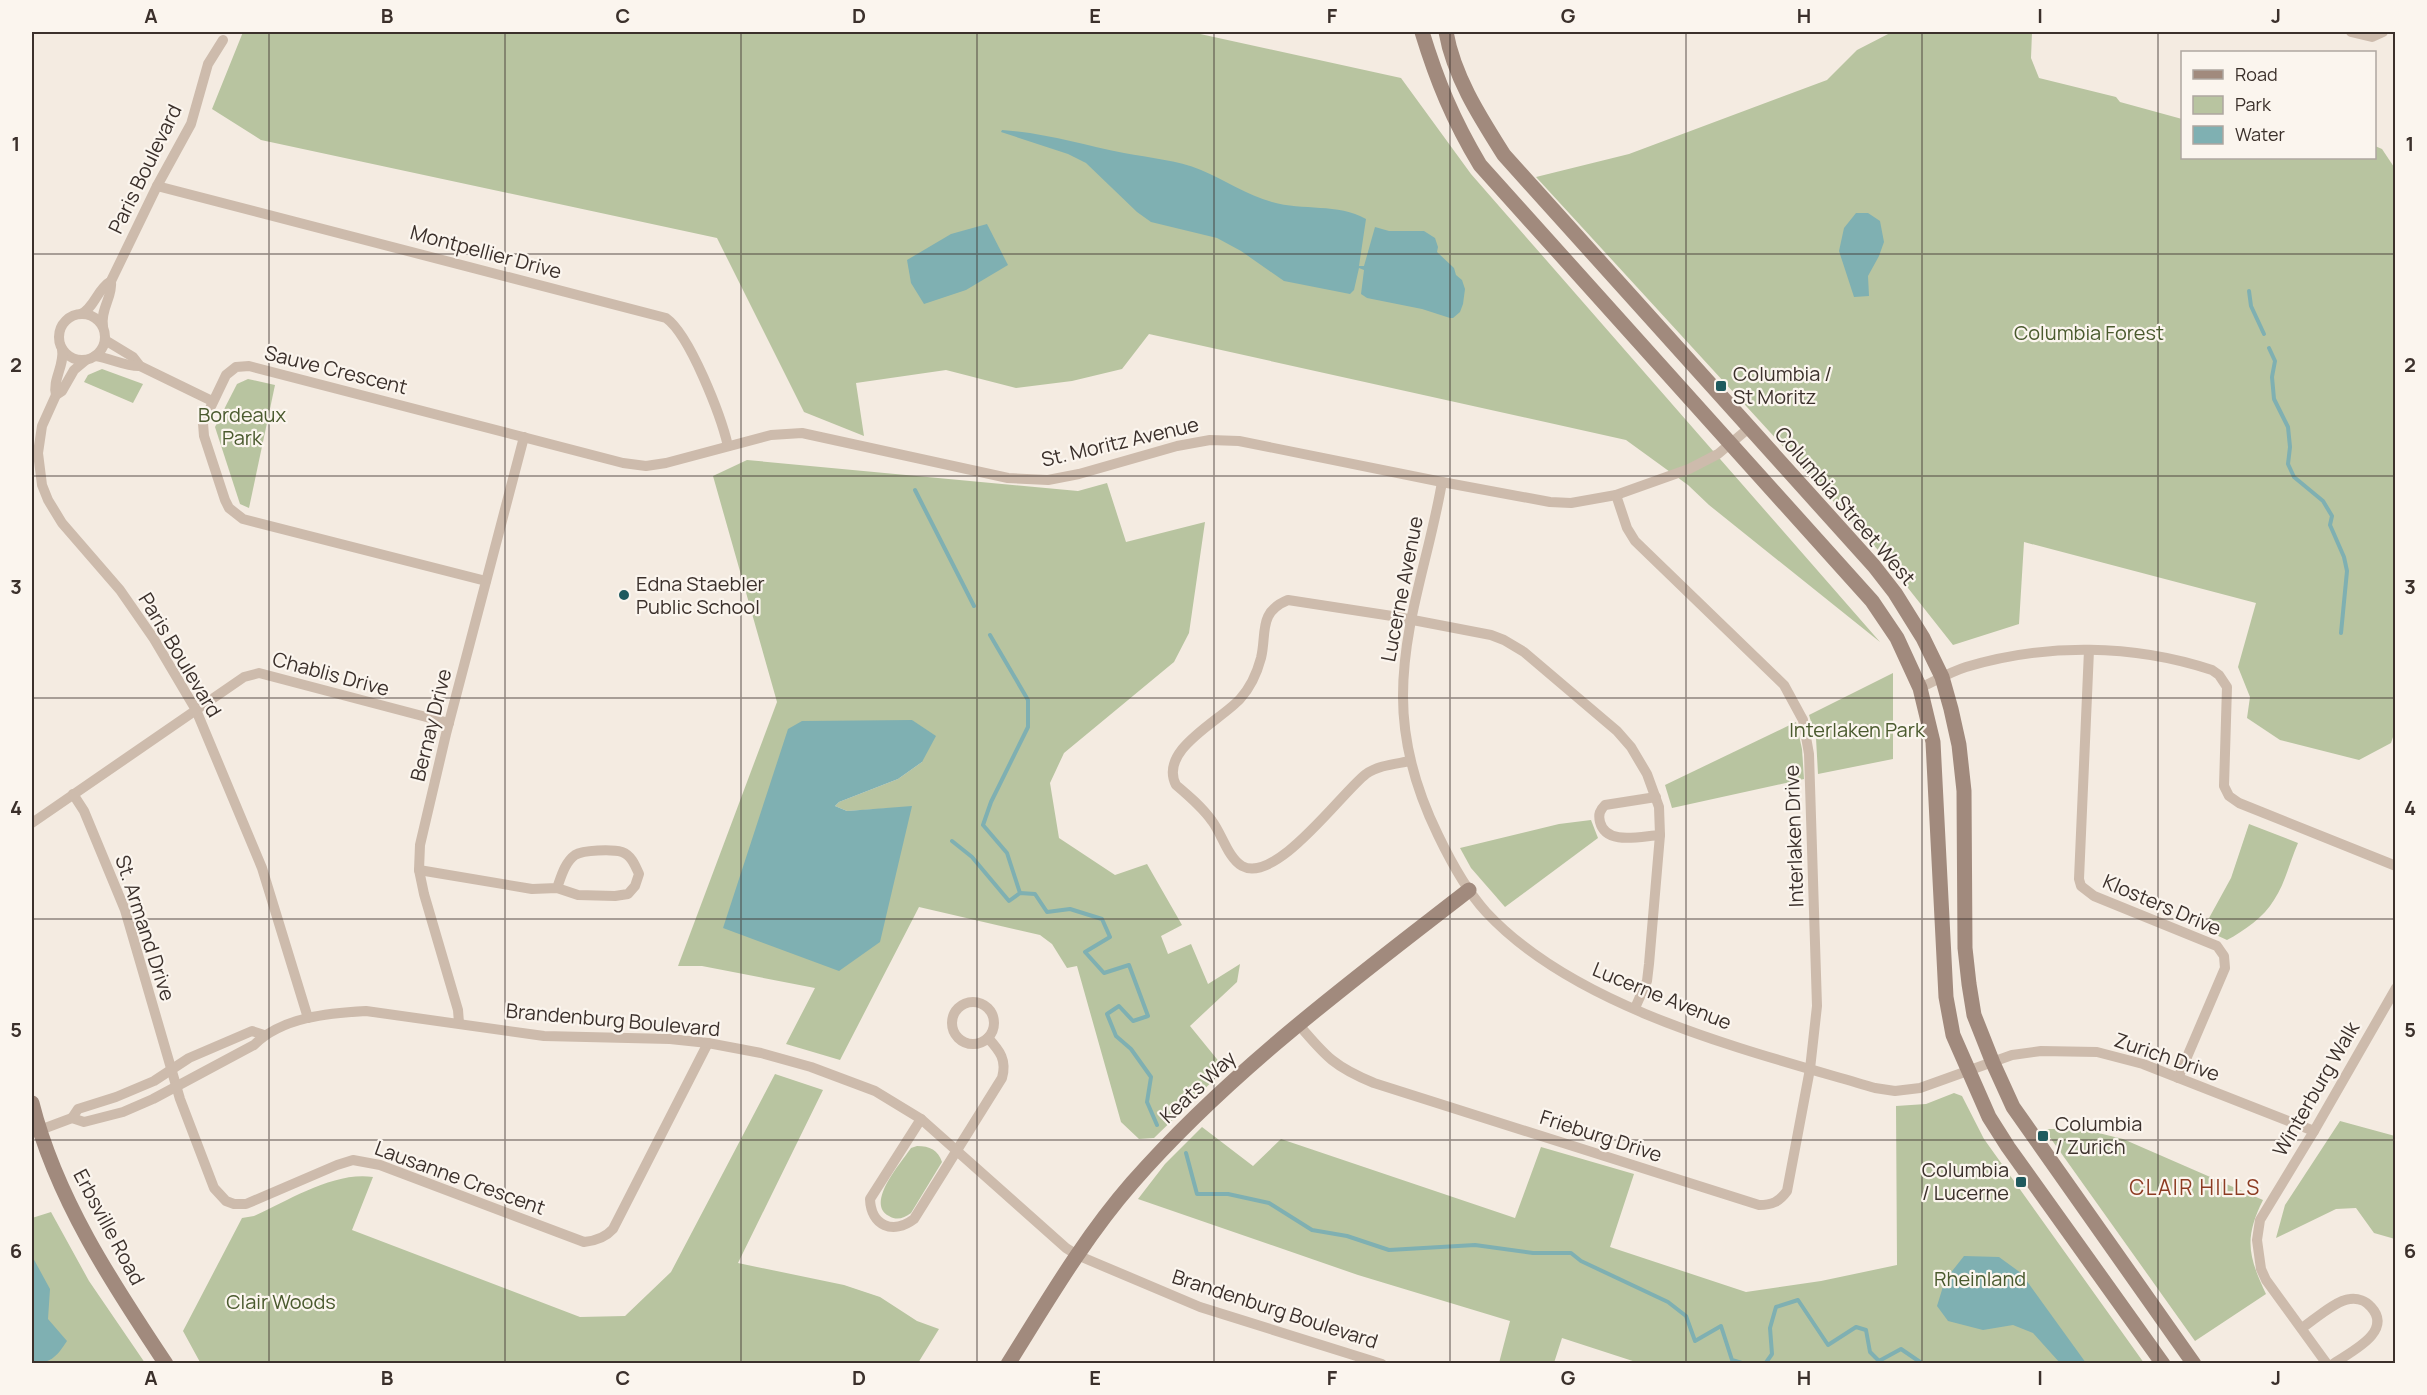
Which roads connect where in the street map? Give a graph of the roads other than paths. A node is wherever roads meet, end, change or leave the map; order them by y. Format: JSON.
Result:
{"nodes":[{"id":1,"x":1422,"y":32,"type":"edge"},
{"id":2,"x":1446,"y":32,"type":"edge"},
{"id":3,"x":2351,"y":32,"type":"edge"},
{"id":4,"x":2383,"y":32,"type":"edge"},
{"id":5,"x":223,"y":40,"type":"dead end"},
{"id":6,"x":157,"y":186,"type":"junction"},
{"id":7,"x":111,"y":281,"type":"junction"},
{"id":8,"x":81,"y":314,"type":"junction"},
{"id":9,"x":103,"y":326,"type":"junction"},
{"id":10,"x":105,"y":340,"type":"junction"},
{"id":11,"x":63,"y":349,"type":"junction"},
{"id":12,"x":90,"y":358,"type":"junction"},
{"id":13,"x":140,"y":366,"type":"junction"},
{"id":14,"x":56,"y":395,"type":"junction"},
{"id":15,"x":212,"y":401,"type":"junction"},
{"id":16,"x":1749,"y":428,"type":"junction"},
{"id":17,"x":524,"y":437,"type":"junction"},
{"id":18,"x":1731,"y":444,"type":"junction"},
{"id":19,"x":728,"y":446,"type":"junction"},
{"id":20,"x":1442,"y":482,"type":"junction"},
{"id":21,"x":1616,"y":495,"type":"junction"},
{"id":22,"x":486,"y":581,"type":"junction"},
{"id":23,"x":1410,"y":619,"type":"junction"},
{"id":24,"x":2089,"y":650,"type":"junction"},
{"id":25,"x":1942,"y":677,"type":"junction"},
{"id":26,"x":1920,"y":688,"type":"junction"},
{"id":27,"x":196,"y":710,"type":"junction"},
{"id":28,"x":449,"y":723,"type":"junction"},
{"id":29,"x":1410,"y":761,"type":"junction"},
{"id":30,"x":73,"y":794,"type":"junction"},
{"id":31,"x":1656,"y":797,"type":"junction"},
{"id":32,"x":32,"y":823,"type":"edge"},
{"id":33,"x":1660,"y":835,"type":"junction"},
{"id":34,"x":2396,"y":866,"type":"edge"},
{"id":35,"x":419,"y":870,"type":"junction"},
{"id":36,"x":557,"y":888,"type":"junction"},
{"id":37,"x":1468,"y":890,"type":"junction"},
{"id":38,"x":2396,"y":988,"type":"edge"},
{"id":39,"x":1635,"y":1008,"type":"junction"},
{"id":40,"x":308,"y":1018,"type":"junction"},
{"id":41,"x":459,"y":1023,"type":"junction"},
{"id":42,"x":1299,"y":1025,"type":"junction"},
{"id":43,"x":264,"y":1035,"type":"junction"},
{"id":44,"x":988,"y":1038,"type":"junction"},
{"id":45,"x":708,"y":1043,"type":"junction"},
{"id":46,"x":1993,"y":1063,"type":"junction"},
{"id":47,"x":1810,"y":1068,"type":"junction"},
{"id":48,"x":1968,"y":1072,"type":"junction"},
{"id":49,"x":173,"y":1078,"type":"junction"},
{"id":50,"x":2178,"y":1078,"type":"junction"},
{"id":51,"x":32,"y":1103,"type":"edge"},
{"id":52,"x":72,"y":1118,"type":"junction"},
{"id":53,"x":921,"y":1119,"type":"junction"},
{"id":54,"x":2314,"y":1131,"type":"junction"},
{"id":55,"x":35,"y":1132,"type":"edge"},
{"id":56,"x":956,"y":1150,"type":"junction"},
{"id":57,"x":1077,"y":1255,"type":"junction"},
{"id":58,"x":2302,"y":1328,"type":"junction"},
{"id":59,"x":166,"y":1364,"type":"edge"},
{"id":60,"x":1008,"y":1364,"type":"edge"},
{"id":61,"x":1382,"y":1364,"type":"edge"},
{"id":62,"x":2163,"y":1364,"type":"edge"},
{"id":63,"x":2194,"y":1364,"type":"edge"},
{"id":64,"x":2327,"y":1364,"type":"edge"},
{"id":65,"x":2333,"y":1364,"type":"edge"}],
"edges":[{"from":1,"to":18,"type":"main road"},
{"from":2,"to":16,"type":"main road","name":"Columbia Street West"},
{"from":3,"to":4,"type":"street"},
{"from":5,"to":6,"type":"street","name":"Paris Boulevard"},
{"from":6,"to":7,"type":"street","name":"Paris Boulevard"},
{"from":6,"to":19,"type":"street","name":"Montpellier Drive"},
{"from":7,"to":8,"type":"street","name":"Paris Boulevard"},
{"from":7,"to":9,"type":"street","name":"Paris Boulevard"},
{"from":8,"to":9,"type":"street"},
{"from":8,"to":11,"type":"street"},
{"from":9,"to":10,"type":"street"},
{"from":10,"to":12,"type":"street"},
{"from":10,"to":13,"type":"street"},
{"from":11,"to":12,"type":"street"},
{"from":11,"to":14,"type":"street","name":"Paris Boulevard"},
{"from":12,"to":13,"type":"street"},
{"from":12,"to":14,"type":"street","name":"Paris Boulevard"},
{"from":13,"to":15,"type":"street"},
{"from":14,"to":27,"type":"street","name":"Paris Boulevard"},
{"from":15,"to":17,"type":"street","name":"Sauve Crescent"},
{"from":15,"to":22,"type":"street","name":"Sauve Crescent"},
{"from":16,"to":18,"type":"street","name":"St. Moritz Avenue"},
{"from":16,"to":25,"type":"main road","name":"Columbia Street West"},
{"from":17,"to":19,"type":"street","name":"St. Moritz Avenue"},
{"from":17,"to":22,"type":"street","name":"Bernay Drive"},
{"from":18,"to":21,"type":"street","name":"St. Moritz Avenue"},
{"from":18,"to":26,"type":"main road"},
{"from":19,"to":20,"type":"street","name":"St. Moritz Avenue"},
{"from":20,"to":21,"type":"street","name":"St. Moritz Avenue"},
{"from":20,"to":23,"type":"street","name":"Lucerne Avenue"},
{"from":21,"to":47,"type":"street","name":"Interlaken Drive"},
{"from":22,"to":28,"type":"street","name":"Bernay Drive"},
{"from":23,"to":29,"type":"street","name":"Lucerne Avenue"},
{"from":23,"to":29,"type":"street"},
{"from":23,"to":31,"type":"street"},
{"from":24,"to":25,"type":"street"},
{"from":24,"to":34,"type":"street"},
{"from":24,"to":50,"type":"street","name":"Klosters Drive"},
{"from":25,"to":26,"type":"street"},
{"from":25,"to":46,"type":"main road","name":"Columbia Street West"},
{"from":26,"to":48,"type":"main road"},
{"from":27,"to":28,"type":"street","name":"Chablis Drive"},
{"from":27,"to":30,"type":"street","name":"Chablis Drive"},
{"from":27,"to":40,"type":"street","name":"Paris Boulevard"},
{"from":28,"to":35,"type":"street","name":"Bernay Drive"},
{"from":29,"to":37,"type":"street","name":"Lucerne Avenue"},
{"from":30,"to":32,"type":"street","name":"Chablis Drive"},
{"from":30,"to":49,"type":"street","name":"St. Armand Drive"},
{"from":31,"to":33,"type":"street"},
{"from":31,"to":33,"type":"street"},
{"from":33,"to":39,"type":"street"},
{"from":35,"to":36,"type":"street"},
{"from":35,"to":41,"type":"street","name":"Bernay Drive"},
{"from":36,"to":36,"type":"street"},
{"from":37,"to":39,"type":"street","name":"Lucerne Avenue"},
{"from":37,"to":42,"type":"main road","name":"Keats Way"},
{"from":38,"to":54,"type":"street","name":"Winterburg Walk"},
{"from":39,"to":47,"type":"street","name":"Lucerne Avenue"},
{"from":40,"to":41,"type":"street","name":"Brandenburg Boulevard"},
{"from":40,"to":43,"type":"street","name":"Brandenburg Boulevard"},
{"from":41,"to":45,"type":"street","name":"Brandenburg Boulevard"},
{"from":42,"to":47,"type":"street","name":"Frieburg Drive"},
{"from":42,"to":57,"type":"main road","name":"Keats Way"},
{"from":43,"to":49,"type":"street","name":"Brandenburg Boulevard"},
{"from":43,"to":49,"type":"street","name":"Brandenburg Boulevard"},
{"from":44,"to":44,"type":"street"},
{"from":44,"to":56,"type":"street"},
{"from":45,"to":49,"type":"street","name":"Lausanne Crescent"},
{"from":45,"to":53,"type":"street","name":"Brandenburg Boulevard"},
{"from":46,"to":48,"type":"street","name":"Zurich Drive"},
{"from":46,"to":50,"type":"street","name":"Zurich Drive"},
{"from":46,"to":63,"type":"main road","name":"Columbia Street West"},
{"from":47,"to":48,"type":"street","name":"Lucerne Avenue"},
{"from":48,"to":62,"type":"main road"},
{"from":49,"to":52,"type":"street","name":"Brandenburg Boulevard"},
{"from":49,"to":52,"type":"street","name":"Brandenburg Boulevard"},
{"from":50,"to":54,"type":"street","name":"Zurich Drive"},
{"from":51,"to":55,"type":"main road","name":"Erbsville Road"},
{"from":52,"to":55,"type":"street","name":"Brandenburg Boulevard"},
{"from":53,"to":56,"type":"street","name":"Brandenburg Boulevard"},
{"from":53,"to":56,"type":"street"},
{"from":54,"to":58,"type":"street","name":"Winterburg Walk"},
{"from":55,"to":59,"type":"main road","name":"Erbsville Road"},
{"from":56,"to":57,"type":"street","name":"Brandenburg Boulevard"},
{"from":57,"to":60,"type":"main road","name":"Keats Way"},
{"from":57,"to":61,"type":"street","name":"Brandenburg Boulevard"},
{"from":58,"to":64,"type":"street","name":"Winterburg Walk"},
{"from":58,"to":65,"type":"street"}]}
